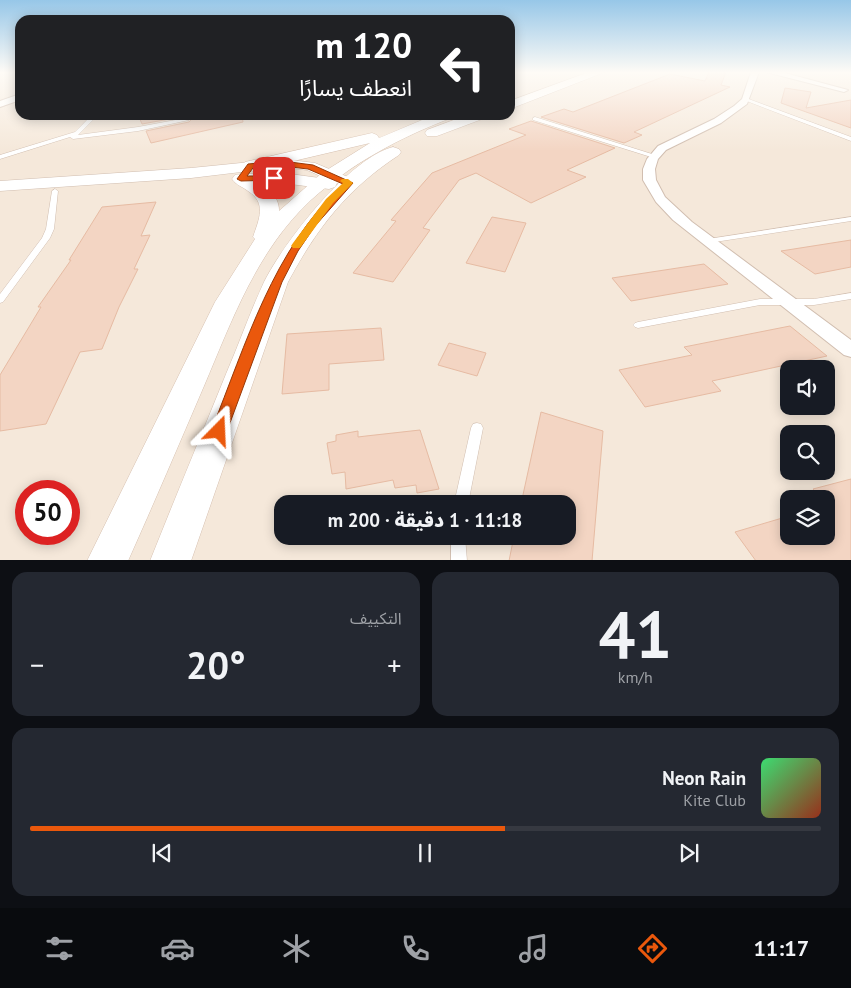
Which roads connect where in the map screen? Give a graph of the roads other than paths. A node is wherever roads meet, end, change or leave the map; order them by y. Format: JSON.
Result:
{"nodes":[{"id":1,"x":15,"y":99,"type":"edge"},
{"id":2,"x":746,"y":99,"type":"joint"},
{"id":3,"x":0,"y":104,"type":"edge"},
{"id":4,"x":535,"y":119,"type":"dead end"},
{"id":5,"x":90,"y":120,"type":"edge"},
{"id":6,"x":186,"y":120,"type":"dead end"},
{"id":7,"x":432,"y":120,"type":"edge"},
{"id":8,"x":467,"y":120,"type":"edge"},
{"id":9,"x":415,"y":126,"type":"junction"},
{"id":10,"x":73,"y":137,"type":"junction"},
{"id":11,"x":851,"y":139,"type":"edge"},
{"id":12,"x":654,"y":156,"type":"junction"},
{"id":13,"x":0,"y":157,"type":"edge"},
{"id":14,"x":246,"y":172,"type":"junction"},
{"id":15,"x":336,"y":182,"type":"junction"},
{"id":16,"x":0,"y":186,"type":"edge"},
{"id":17,"x":55,"y":191,"type":"junction"},
{"id":18,"x":0,"y":194,"type":"edge"},
{"id":19,"x":851,"y":219,"type":"edge"},
{"id":20,"x":708,"y":241,"type":"junction"},
{"id":21,"x":262,"y":243,"type":"junction"},
{"id":22,"x":851,"y":296,"type":"edge"},
{"id":23,"x":0,"y":300,"type":"edge"},
{"id":24,"x":788,"y":301,"type":"junction"},
{"id":25,"x":638,"y":325,"type":"dead end"},
{"id":26,"x":851,"y":350,"type":"edge"},
{"id":27,"x":477,"y":428,"type":"dead end"},
{"id":28,"x":463,"y":495,"type":"edge"},
{"id":29,"x":458,"y":545,"type":"edge"},
{"id":30,"x":107,"y":560,"type":"edge"},
{"id":31,"x":170,"y":560,"type":"edge"},
{"id":32,"x":459,"y":560,"type":"edge"}],
"edges":[{"from":1,"to":3,"type":"street"},
{"from":2,"to":11,"type":"lane"},
{"from":2,"to":12,"type":"street"},
{"from":4,"to":12,"type":"lane"},
{"from":5,"to":10,"type":"lane"},
{"from":6,"to":10,"type":"lane"},
{"from":7,"to":9,"type":"main road"},
{"from":8,"to":15,"type":"main road"},
{"from":9,"to":14,"type":"main road"},
{"from":9,"to":15,"type":"main road"},
{"from":10,"to":13,"type":"lane"},
{"from":12,"to":20,"type":"street"},
{"from":14,"to":15,"type":"street"},
{"from":14,"to":16,"type":"street"},
{"from":14,"to":17,"type":"street"},
{"from":14,"to":21,"type":"main road"},
{"from":15,"to":21,"type":"main road"},
{"from":15,"to":31,"type":"main road"},
{"from":17,"to":18,"type":"street"},
{"from":17,"to":23,"type":"lane"},
{"from":19,"to":20,"type":"lane"},
{"from":20,"to":24,"type":"street"},
{"from":21,"to":30,"type":"main road"},
{"from":22,"to":24,"type":"lane"},
{"from":24,"to":25,"type":"lane"},
{"from":24,"to":26,"type":"street"},
{"from":27,"to":28,"type":"lane"},
{"from":29,"to":32,"type":"lane"}]}
